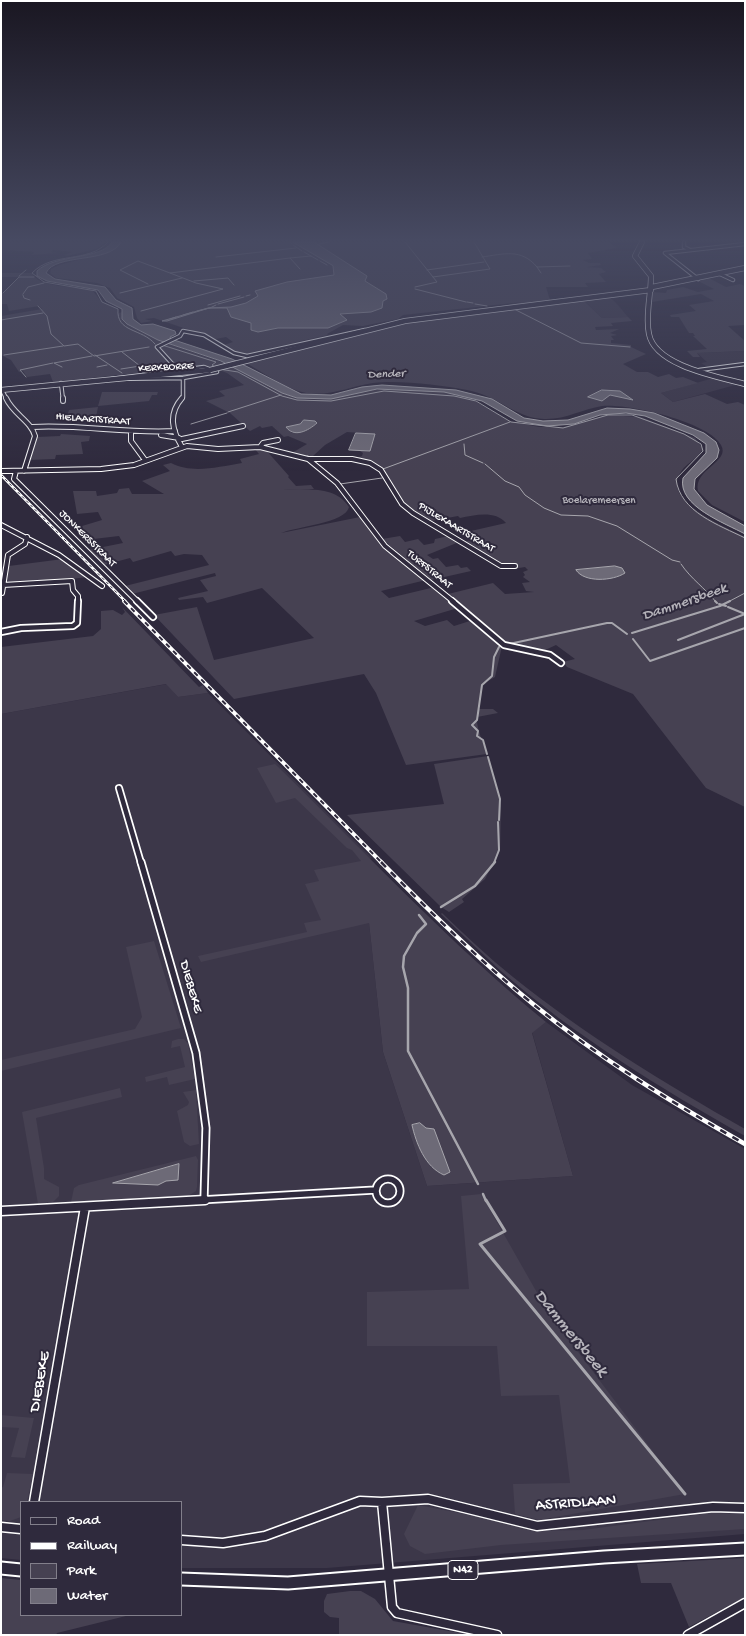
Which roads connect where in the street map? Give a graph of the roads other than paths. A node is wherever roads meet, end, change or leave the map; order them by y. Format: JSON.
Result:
{"nodes":[{"id":1,"x":421,"y":318,"type":"edge"},
{"id":2,"x":650,"y":318,"type":"edge"},
{"id":3,"x":367,"y":330,"type":"junction"},
{"id":4,"x":189,"y":332,"type":"junction"},
{"id":5,"x":178,"y":340,"type":"dead end"},
{"id":6,"x":745,"y":364,"type":"edge"},
{"id":7,"x":178,"y":370,"type":"junction"},
{"id":8,"x":699,"y":370,"type":"junction"},
{"id":9,"x":183,"y":378,"type":"junction"},
{"id":10,"x":111,"y":379,"type":"junction"},
{"id":11,"x":61,"y":383,"type":"junction"},
{"id":12,"x":745,"y":384,"type":"edge"},
{"id":13,"x":2,"y":390,"type":"edge"},
{"id":14,"x":63,"y":401,"type":"dead end"},
{"id":15,"x":8,"y":402,"type":"junction"},
{"id":16,"x":1,"y":403,"type":"edge"},
{"id":17,"x":243,"y":426,"type":"dead end"},
{"id":18,"x":32,"y":427,"type":"junction"},
{"id":19,"x":131,"y":431,"type":"junction"},
{"id":20,"x":175,"y":431,"type":"junction"},
{"id":21,"x":153,"y":433,"type":"junction"},
{"id":22,"x":180,"y":438,"type":"junction"},
{"id":23,"x":278,"y":440,"type":"dead end"},
{"id":24,"x":192,"y":446,"type":"junction"},
{"id":25,"x":182,"y":447,"type":"junction"},
{"id":26,"x":260,"y":447,"type":"junction"},
{"id":27,"x":308,"y":459,"type":"junction"},
{"id":28,"x":144,"y":460,"type":"junction"},
{"id":29,"x":1,"y":471,"type":"edge"},
{"id":30,"x":16,"y":471,"type":"junction"},
{"id":31,"x":24,"y":471,"type":"junction"},
{"id":32,"x":1,"y":525,"type":"edge"},
{"id":33,"x":27,"y":537,"type":"junction"},
{"id":34,"x":516,"y":566,"type":"dead end"},
{"id":35,"x":3,"y":585,"type":"junction"},
{"id":36,"x":102,"y":586,"type":"dead end"},
{"id":37,"x":2,"y":593,"type":"edge"},
{"id":38,"x":153,"y":617,"type":"dead end"},
{"id":39,"x":1,"y":632,"type":"edge"},
{"id":40,"x":561,"y":663,"type":"dead end"},
{"id":41,"x":119,"y":788,"type":"dead end"},
{"id":42,"x":375,"y":1190,"type":"dead end"},
{"id":43,"x":204,"y":1199,"type":"junction"},
{"id":44,"x":85,"y":1207,"type":"junction"},
{"id":45,"x":1,"y":1211,"type":"edge"},
{"id":46,"x":34,"y":1501,"type":"edge"},
{"id":47,"x":382,"y":1502,"type":"junction"},
{"id":48,"x":745,"y":1508,"type":"edge"},
{"id":49,"x":1,"y":1527,"type":"edge"},
{"id":50,"x":20,"y":1529,"type":"edge"},
{"id":51,"x":182,"y":1540,"type":"edge"},
{"id":52,"x":745,"y":1549,"type":"edge"},
{"id":53,"x":1,"y":1568,"type":"edge"},
{"id":54,"x":20,"y":1570,"type":"edge"},
{"id":55,"x":390,"y":1576,"type":"junction"},
{"id":56,"x":182,"y":1579,"type":"edge"},
{"id":57,"x":745,"y":1603,"type":"edge"},
{"id":58,"x":497,"y":1635,"type":"edge"},
{"id":59,"x":688,"y":1635,"type":"edge"}],
"edges":[{"from":1,"to":3,"type":"street","name":"KERKBORRE"},
{"from":2,"to":8,"type":"street"},
{"from":3,"to":4,"type":"street"},
{"from":3,"to":10,"type":"street","name":"KERKBORRE","bridge":true},
{"from":4,"to":5,"type":"street"},
{"from":4,"to":7,"type":"street","name":"KERKBORRE"},
{"from":6,"to":8,"type":"street"},
{"from":7,"to":9,"type":"street","name":"KERKBORRE"},
{"from":7,"to":10,"type":"street","name":"KERKBORRE"},
{"from":8,"to":12,"type":"street"},
{"from":9,"to":10,"type":"street","name":"KERKBORRE"},
{"from":9,"to":20,"type":"street"},
{"from":10,"to":11,"type":"street","name":"KERKBORRE"},
{"from":11,"to":13,"type":"street","name":"KERKBORRE"},
{"from":11,"to":14,"type":"street"},
{"from":13,"to":15,"type":"street"},
{"from":15,"to":16,"type":"street"},
{"from":15,"to":18,"type":"street"},
{"from":17,"to":22,"type":"street","name":"HIELAARTSTRAAT"},
{"from":18,"to":19,"type":"street","name":"HIELAARTSTRAAT"},
{"from":18,"to":31,"type":"street"},
{"from":19,"to":21,"type":"street","name":"HIELAARTSTRAAT"},
{"from":19,"to":28,"type":"street"},
{"from":20,"to":21,"type":"street","name":"HIELAARTSTRAAT"},
{"from":20,"to":22,"type":"street"},
{"from":21,"to":22,"type":"street","name":"HIELAARTSTRAAT"},
{"from":22,"to":24,"type":"street","name":"HIELAARTSTRAAT"},
{"from":22,"to":25,"type":"street"},
{"from":23,"to":26,"type":"street","name":"PIJLEKAARTSTRAAT"},
{"from":24,"to":25,"type":"street","name":"PIJLEKAARTSTRAAT"},
{"from":24,"to":26,"type":"street","name":"PIJLEKAARTSTRAAT"},
{"from":25,"to":28,"type":"street","name":"PIJLEKAARTSTRAAT"},
{"from":26,"to":27,"type":"street","name":"PIJLEKAARTSTRAAT"},
{"from":27,"to":34,"type":"street","name":"PIJLEKAARTSTRAAT"},
{"from":27,"to":40,"type":"street","name":"TURFSTRAAT"},
{"from":28,"to":31,"type":"street","name":"PIJLEKAARTSTRAAT"},
{"from":29,"to":30,"type":"street","name":"PIJLEKAARTSTRAAT"},
{"from":30,"to":31,"type":"street","name":"PIJLEKAARTSTRAAT"},
{"from":30,"to":38,"type":"street","name":"JONKERSSTRAAT"},
{"from":32,"to":33,"type":"street"},
{"from":33,"to":35,"type":"street"},
{"from":33,"to":36,"type":"street"},
{"from":35,"to":37,"type":"street"},
{"from":35,"to":39,"type":"street"},
{"from":41,"to":43,"type":"street","name":"DIEBEKE"},
{"from":42,"to":43,"type":"street"},
{"from":43,"to":44,"type":"street"},
{"from":44,"to":45,"type":"street"},
{"from":44,"to":46,"type":"street","name":"DIEBEKE"},
{"from":47,"to":48,"type":"street","name":"ASTRIDLAAN"},
{"from":47,"to":51,"type":"street","name":"ASTRIDLAAN"},
{"from":47,"to":55,"type":"street"},
{"from":49,"to":50,"type":"street"},
{"from":52,"to":55,"type":"street","number":"N42"},
{"from":53,"to":54,"type":"street"},
{"from":55,"to":56,"type":"street","number":"N42"},
{"from":55,"to":58,"type":"street"},
{"from":57,"to":59,"type":"street"}]}
